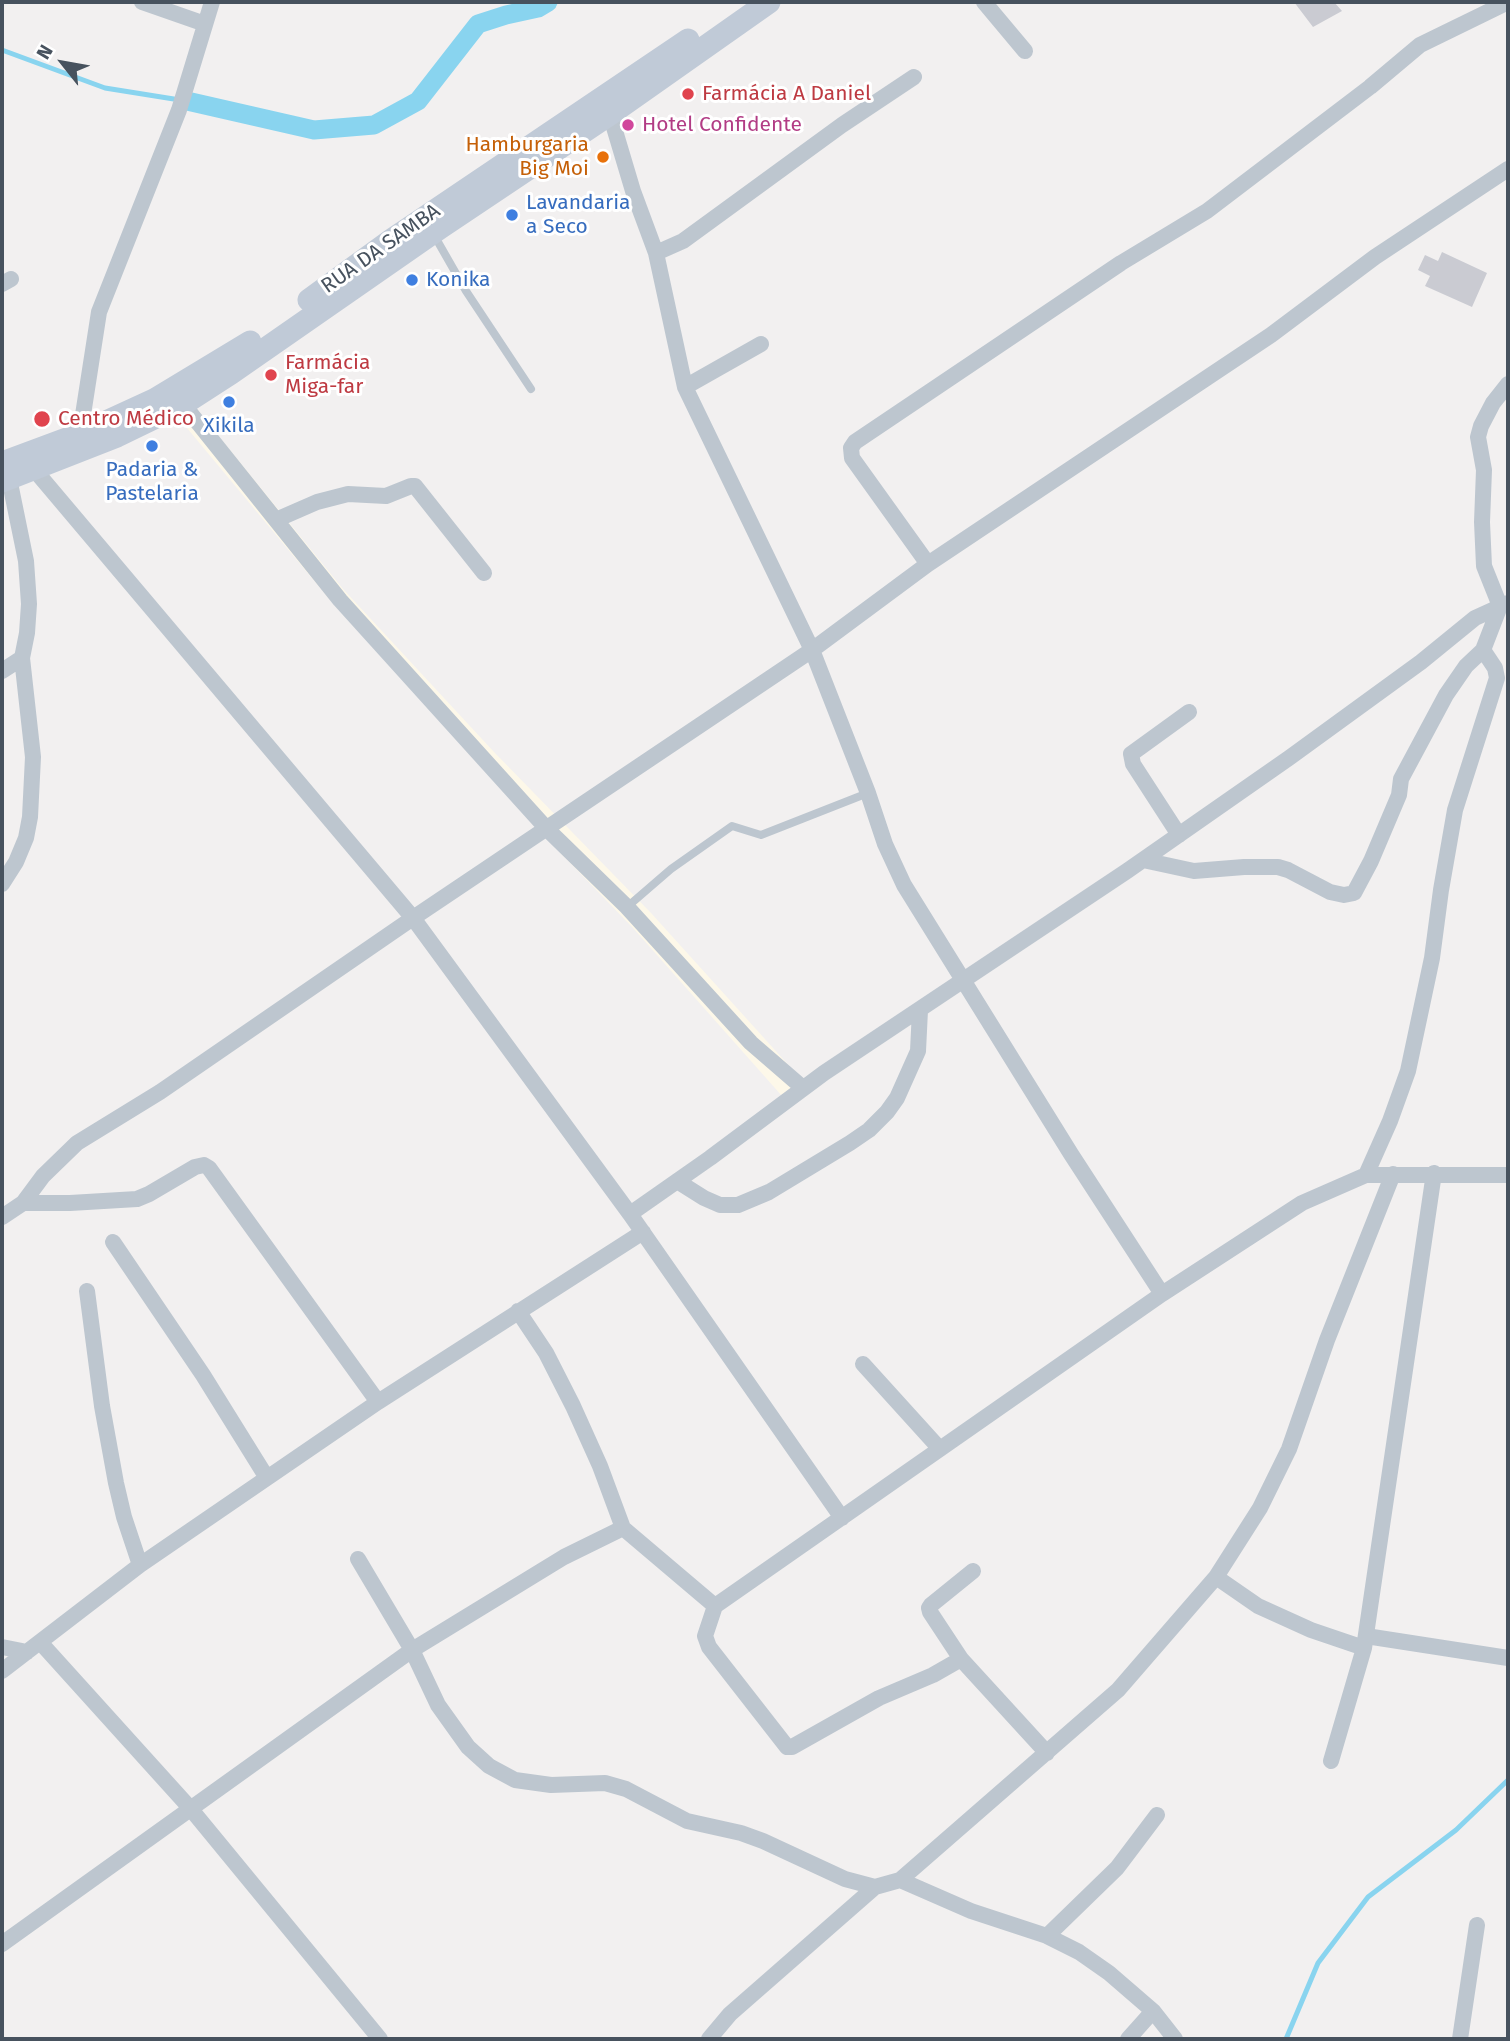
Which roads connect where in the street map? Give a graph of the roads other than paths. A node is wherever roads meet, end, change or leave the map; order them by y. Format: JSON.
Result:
{"nodes":[{"id":1,"x":142,"y":2,"type":"edge"},
{"id":2,"x":212,"y":2,"type":"edge"},
{"id":3,"x":742,"y":2,"type":"edge"},
{"id":4,"x":769,"y":2,"type":"edge"},
{"id":5,"x":984,"y":2,"type":"edge"},
{"id":6,"x":1508,"y":2,"type":"edge"},
{"id":7,"x":205,"y":24,"type":"junction"},
{"id":8,"x":1026,"y":51,"type":"dead end"},
{"id":9,"x":914,"y":77,"type":"dead end"},
{"id":10,"x":610,"y":114,"type":"junction"},
{"id":11,"x":1508,"y":169,"type":"edge"},
{"id":12,"x":433,"y":233,"type":"junction"},
{"id":13,"x":656,"y":253,"type":"junction"},
{"id":14,"x":761,"y":344,"type":"dead end"},
{"id":15,"x":1508,"y":384,"type":"edge"},
{"id":16,"x":685,"y":387,"type":"junction"},
{"id":17,"x":531,"y":389,"type":"dead end"},
{"id":18,"x":183,"y":404,"type":"junction"},
{"id":19,"x":80,"y":434,"type":"junction"},
{"id":20,"x":33,"y":468,"type":"junction"},
{"id":21,"x":4,"y":474,"type":"edge"},
{"id":22,"x":278,"y":519,"type":"junction"},
{"id":23,"x":928,"y":564,"type":"junction"},
{"id":24,"x":484,"y":573,"type":"dead end"},
{"id":25,"x":1504,"y":605,"type":"edge"},
{"id":26,"x":812,"y":650,"type":"junction"},
{"id":27,"x":1483,"y":650,"type":"junction"},
{"id":28,"x":22,"y":658,"type":"junction"},
{"id":29,"x":2,"y":671,"type":"edge"},
{"id":30,"x":1502,"y":671,"type":"edge"},
{"id":31,"x":1189,"y":712,"type":"dead end"},
{"id":32,"x":868,"y":793,"type":"junction"},
{"id":33,"x":547,"y":829,"type":"junction"},
{"id":34,"x":1179,"y":835,"type":"junction"},
{"id":35,"x":1143,"y":860,"type":"junction"},
{"id":36,"x":2,"y":884,"type":"edge"},
{"id":37,"x":627,"y":907,"type":"junction"},
{"id":38,"x":413,"y":918,"type":"junction"},
{"id":39,"x":965,"y":981,"type":"junction"},
{"id":40,"x":920,"y":1010,"type":"junction"},
{"id":41,"x":803,"y":1088,"type":"junction"},
{"id":42,"x":1393,"y":1174,"type":"junction"},
{"id":43,"x":1434,"y":1174,"type":"junction"},
{"id":44,"x":1366,"y":1175,"type":"junction"},
{"id":45,"x":1508,"y":1175,"type":"edge"},
{"id":46,"x":677,"y":1181,"type":"junction"},
{"id":47,"x":23,"y":1203,"type":"junction"},
{"id":48,"x":630,"y":1214,"type":"junction"},
{"id":49,"x":2,"y":1217,"type":"edge"},
{"id":50,"x":643,"y":1232,"type":"junction"},
{"id":51,"x":113,"y":1242,"type":"dead end"},
{"id":52,"x":87,"y":1291,"type":"dead end"},
{"id":53,"x":1162,"y":1293,"type":"junction"},
{"id":54,"x":518,"y":1311,"type":"junction"},
{"id":55,"x":863,"y":1364,"type":"dead end"},
{"id":56,"x":377,"y":1402,"type":"junction"},
{"id":57,"x":940,"y":1450,"type":"junction"},
{"id":58,"x":267,"y":1478,"type":"junction"},
{"id":59,"x":842,"y":1518,"type":"junction"},
{"id":60,"x":623,"y":1528,"type":"junction"},
{"id":61,"x":358,"y":1559,"type":"dead end"},
{"id":62,"x":140,"y":1565,"type":"junction"},
{"id":63,"x":973,"y":1572,"type":"dead end"},
{"id":64,"x":1216,"y":1577,"type":"junction"},
{"id":65,"x":715,"y":1606,"type":"junction"},
{"id":66,"x":1365,"y":1642,"type":"junction"},
{"id":67,"x":2,"y":1647,"type":"edge"},
{"id":68,"x":33,"y":1647,"type":"junction"},
{"id":69,"x":412,"y":1650,"type":"junction"},
{"id":70,"x":1508,"y":1658,"type":"edge"},
{"id":71,"x":961,"y":1659,"type":"junction"},
{"id":72,"x":2,"y":1671,"type":"edge"},
{"id":73,"x":1047,"y":1753,"type":"junction"},
{"id":74,"x":1331,"y":1761,"type":"dead end"},
{"id":75,"x":190,"y":1808,"type":"junction"},
{"id":76,"x":1157,"y":1815,"type":"dead end"},
{"id":77,"x":900,"y":1880,"type":"junction"},
{"id":78,"x":875,"y":1887,"type":"junction"},
{"id":79,"x":1477,"y":1925,"type":"dead end"},
{"id":80,"x":1047,"y":1936,"type":"junction"},
{"id":81,"x":2,"y":1944,"type":"edge"},
{"id":82,"x":1153,"y":2011,"type":"junction"},
{"id":83,"x":380,"y":2039,"type":"edge"},
{"id":84,"x":709,"y":2039,"type":"edge"},
{"id":85,"x":1128,"y":2039,"type":"edge"},
{"id":86,"x":1175,"y":2039,"type":"edge"},
{"id":87,"x":1460,"y":2039,"type":"edge"}],
"edges":[{"from":1,"to":7,"type":"street"},
{"from":2,"to":7,"type":"street"},
{"from":3,"to":19,"type":"main road","name":"RUA DA SAMBA"},
{"from":4,"to":10,"type":"main road","name":"RUA DA SAMBA"},
{"from":5,"to":8,"type":"street"},
{"from":6,"to":23,"type":"street"},
{"from":7,"to":19,"type":"street"},
{"from":9,"to":13,"type":"street"},
{"from":10,"to":12,"type":"main road","name":"RUA DA SAMBA"},
{"from":10,"to":13,"type":"street"},
{"from":11,"to":23,"type":"street"},
{"from":12,"to":17,"type":"lane"},
{"from":12,"to":18,"type":"main road","name":"RUA DA SAMBA"},
{"from":13,"to":16,"type":"street"},
{"from":14,"to":16,"type":"street"},
{"from":15,"to":25,"type":"street"},
{"from":16,"to":26,"type":"street"},
{"from":18,"to":20,"type":"main road","name":"RUA DA SAMBA"},
{"from":18,"to":22,"type":"street"},
{"from":19,"to":21,"type":"main road","name":"RUA DA SAMBA"},
{"from":20,"to":21,"type":"main road","name":"RUA DA SAMBA"},
{"from":20,"to":38,"type":"street"},
{"from":21,"to":28,"type":"street"},
{"from":22,"to":24,"type":"street"},
{"from":22,"to":33,"type":"street"},
{"from":23,"to":26,"type":"street"},
{"from":25,"to":27,"type":"street"},
{"from":25,"to":34,"type":"street"},
{"from":26,"to":32,"type":"street"},
{"from":26,"to":33,"type":"street"},
{"from":27,"to":30,"type":"street"},
{"from":27,"to":35,"type":"street"},
{"from":28,"to":29,"type":"street"},
{"from":28,"to":36,"type":"street"},
{"from":30,"to":44,"type":"street"},
{"from":31,"to":34,"type":"street"},
{"from":32,"to":37,"type":"lane"},
{"from":32,"to":39,"type":"street"},
{"from":33,"to":37,"type":"street"},
{"from":33,"to":38,"type":"street"},
{"from":34,"to":35,"type":"street"},
{"from":35,"to":39,"type":"street"},
{"from":37,"to":41,"type":"street"},
{"from":38,"to":47,"type":"street"},
{"from":38,"to":48,"type":"street"},
{"from":39,"to":40,"type":"street"},
{"from":39,"to":53,"type":"street"},
{"from":40,"to":41,"type":"street"},
{"from":40,"to":46,"type":"street"},
{"from":41,"to":46,"type":"street"},
{"from":42,"to":43,"type":"street"},
{"from":42,"to":44,"type":"street"},
{"from":42,"to":64,"type":"street"},
{"from":43,"to":45,"type":"street"},
{"from":43,"to":66,"type":"street"},
{"from":44,"to":53,"type":"street"},
{"from":46,"to":48,"type":"street"},
{"from":47,"to":49,"type":"street"},
{"from":47,"to":56,"type":"street"},
{"from":48,"to":50,"type":"street"},
{"from":50,"to":54,"type":"street"},
{"from":50,"to":59,"type":"street"},
{"from":51,"to":58,"type":"street"},
{"from":52,"to":62,"type":"street"},
{"from":53,"to":57,"type":"street"},
{"from":54,"to":56,"type":"street"},
{"from":54,"to":60,"type":"street"},
{"from":55,"to":57,"type":"street"},
{"from":56,"to":58,"type":"street"},
{"from":57,"to":59,"type":"street"},
{"from":58,"to":62,"type":"street"},
{"from":59,"to":65,"type":"street"},
{"from":60,"to":65,"type":"street"},
{"from":60,"to":69,"type":"street"},
{"from":61,"to":69,"type":"street"},
{"from":62,"to":68,"type":"street"},
{"from":63,"to":71,"type":"street"},
{"from":64,"to":66,"type":"street"},
{"from":64,"to":73,"type":"street"},
{"from":65,"to":71,"type":"street"},
{"from":66,"to":70,"type":"street"},
{"from":66,"to":74,"type":"street"},
{"from":67,"to":68,"type":"street"},
{"from":68,"to":72,"type":"street"},
{"from":68,"to":75,"type":"street"},
{"from":69,"to":75,"type":"street"},
{"from":69,"to":78,"type":"street"},
{"from":71,"to":73,"type":"street"},
{"from":73,"to":77,"type":"street"},
{"from":75,"to":81,"type":"street"},
{"from":75,"to":83,"type":"street"},
{"from":76,"to":80,"type":"street"},
{"from":77,"to":78,"type":"street"},
{"from":77,"to":80,"type":"street"},
{"from":78,"to":84,"type":"street"},
{"from":79,"to":87,"type":"street"},
{"from":80,"to":82,"type":"street"},
{"from":82,"to":85,"type":"street"},
{"from":82,"to":86,"type":"street"}]}
